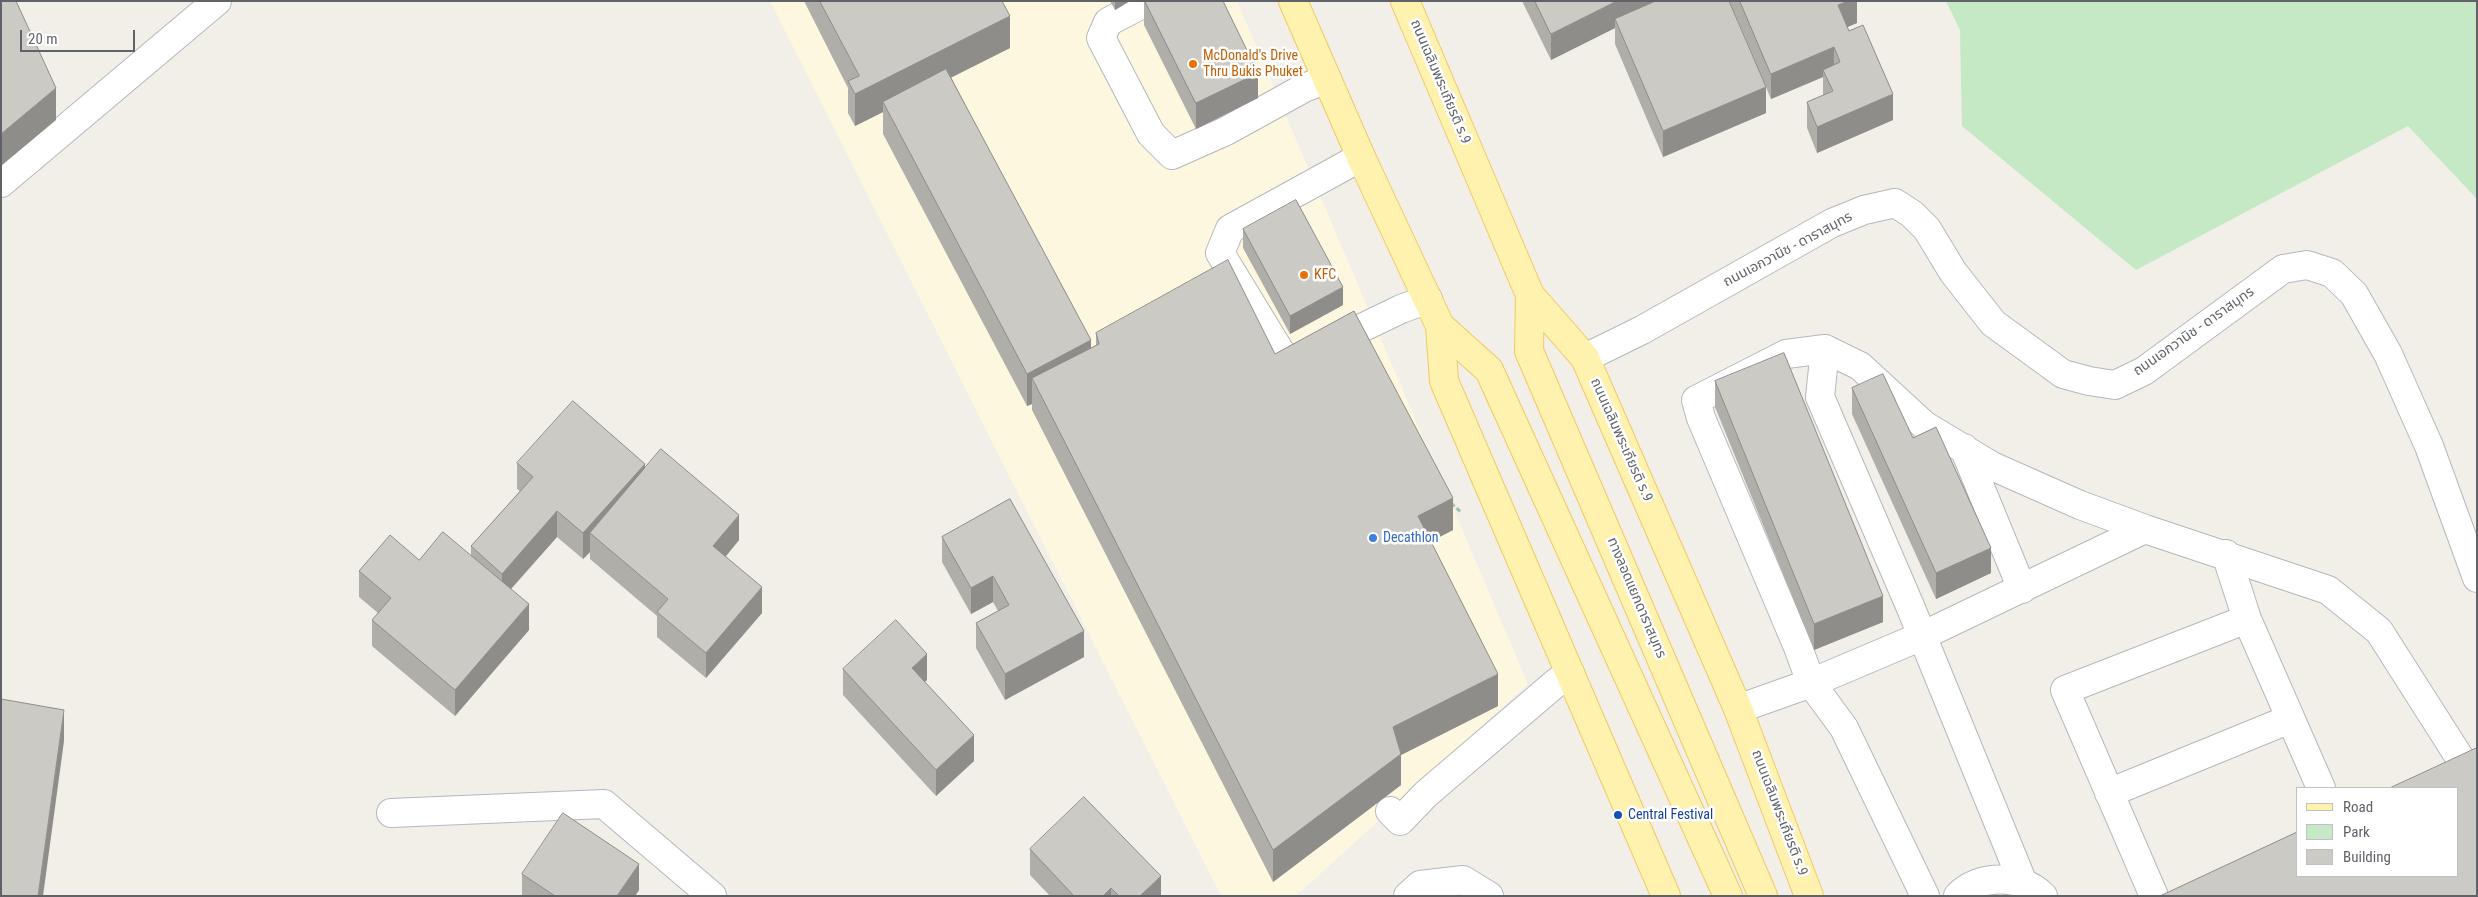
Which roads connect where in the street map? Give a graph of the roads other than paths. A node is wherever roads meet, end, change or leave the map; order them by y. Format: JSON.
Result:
{"nodes":[{"id":1,"x":217,"y":1,"type":"edge"},
{"id":2,"x":1148,"y":1,"type":"edge"},
{"id":3,"x":1293,"y":1,"type":"edge"},
{"id":4,"x":1405,"y":1,"type":"edge"},
{"id":5,"x":1327,"y":78,"type":"junction"},
{"id":6,"x":1361,"y":157,"type":"junction"},
{"id":7,"x":1,"y":183,"type":"edge"},
{"id":8,"x":1530,"y":295,"type":"junction"},
{"id":9,"x":1428,"y":299,"type":"junction"},
{"id":10,"x":1440,"y":326,"type":"junction"},
{"id":11,"x":1824,"y":349,"type":"junction"},
{"id":12,"x":1585,"y":358,"type":"junction"},
{"id":13,"x":1964,"y":448,"type":"junction"},
{"id":14,"x":2145,"y":528,"type":"junction"},
{"id":15,"x":2226,"y":554,"type":"junction"},
{"id":16,"x":2477,"y":578,"type":"edge"},
{"id":17,"x":2022,"y":589,"type":"junction"},
{"id":18,"x":2247,"y":619,"type":"junction"},
{"id":19,"x":1922,"y":636,"type":"junction"},
{"id":20,"x":1570,"y":674,"type":"junction"},
{"id":21,"x":1811,"y":683,"type":"junction"},
{"id":22,"x":1738,"y":709,"type":"junction"},
{"id":23,"x":2290,"y":718,"type":"junction"},
{"id":24,"x":2321,"y":787,"type":"edge"},
{"id":25,"x":2109,"y":793,"type":"junction"},
{"id":26,"x":2477,"y":796,"type":"edge"},
{"id":27,"x":1390,"y":810,"type":"dead end"},
{"id":28,"x":391,"y":813,"type":"dead end"},
{"id":29,"x":2033,"y":889,"type":"edge"},
{"id":30,"x":2163,"y":893,"type":"edge"},
{"id":31,"x":712,"y":896,"type":"edge"},
{"id":32,"x":1408,"y":896,"type":"edge"},
{"id":33,"x":1489,"y":896,"type":"edge"},
{"id":34,"x":1666,"y":896,"type":"edge"},
{"id":35,"x":1728,"y":896,"type":"edge"},
{"id":36,"x":1763,"y":896,"type":"edge"},
{"id":37,"x":1810,"y":896,"type":"edge"},
{"id":38,"x":1925,"y":896,"type":"edge"},
{"id":39,"x":1958,"y":896,"type":"edge"}],
"edges":[{"from":1,"to":7,"type":"street"},
{"from":2,"to":5,"type":"street"},
{"from":3,"to":5,"type":"main road"},
{"from":4,"to":8,"type":"main road","name":"ถนนเฉลิมพระเกียรติ ร.9"},
{"from":5,"to":6,"type":"main road"},
{"from":6,"to":9,"type":"main road"},
{"from":6,"to":9,"type":"street"},
{"from":8,"to":12,"type":"main road","name":"ถนนเฉลิมพระเกียรติ ร.9"},
{"from":8,"to":36,"type":"main road","name":"ทางลอดแยกดาราสมุทร"},
{"from":9,"to":10,"type":"main road"},
{"from":10,"to":20,"type":"main road"},
{"from":10,"to":35,"type":"main road"},
{"from":11,"to":13,"type":"street"},
{"from":11,"to":19,"type":"street"},
{"from":11,"to":21,"type":"street"},
{"from":12,"to":16,"type":"street","name":"ถนนเอกวานิช - ดาราสมุทร"},
{"from":12,"to":22,"type":"main road","name":"ถนนเฉลิมพระเกียรติ ร.9"},
{"from":13,"to":14,"type":"street"},
{"from":13,"to":17,"type":"street"},
{"from":14,"to":15,"type":"street"},
{"from":14,"to":17,"type":"street"},
{"from":15,"to":18,"type":"street"},
{"from":15,"to":26,"type":"street"},
{"from":17,"to":19,"type":"street"},
{"from":18,"to":23,"type":"street"},
{"from":18,"to":25,"type":"street"},
{"from":19,"to":21,"type":"street"},
{"from":19,"to":29,"type":"street"},
{"from":20,"to":27,"type":"street"},
{"from":20,"to":34,"type":"main road"},
{"from":21,"to":22,"type":"street"},
{"from":21,"to":38,"type":"street"},
{"from":22,"to":37,"type":"main road","name":"ถนนเฉลิมพระเกียรติ ร.9"},
{"from":23,"to":24,"type":"street"},
{"from":23,"to":25,"type":"street"},
{"from":25,"to":30,"type":"street"},
{"from":28,"to":31,"type":"street"},
{"from":29,"to":39,"type":"street"},
{"from":32,"to":33,"type":"street"}]}
